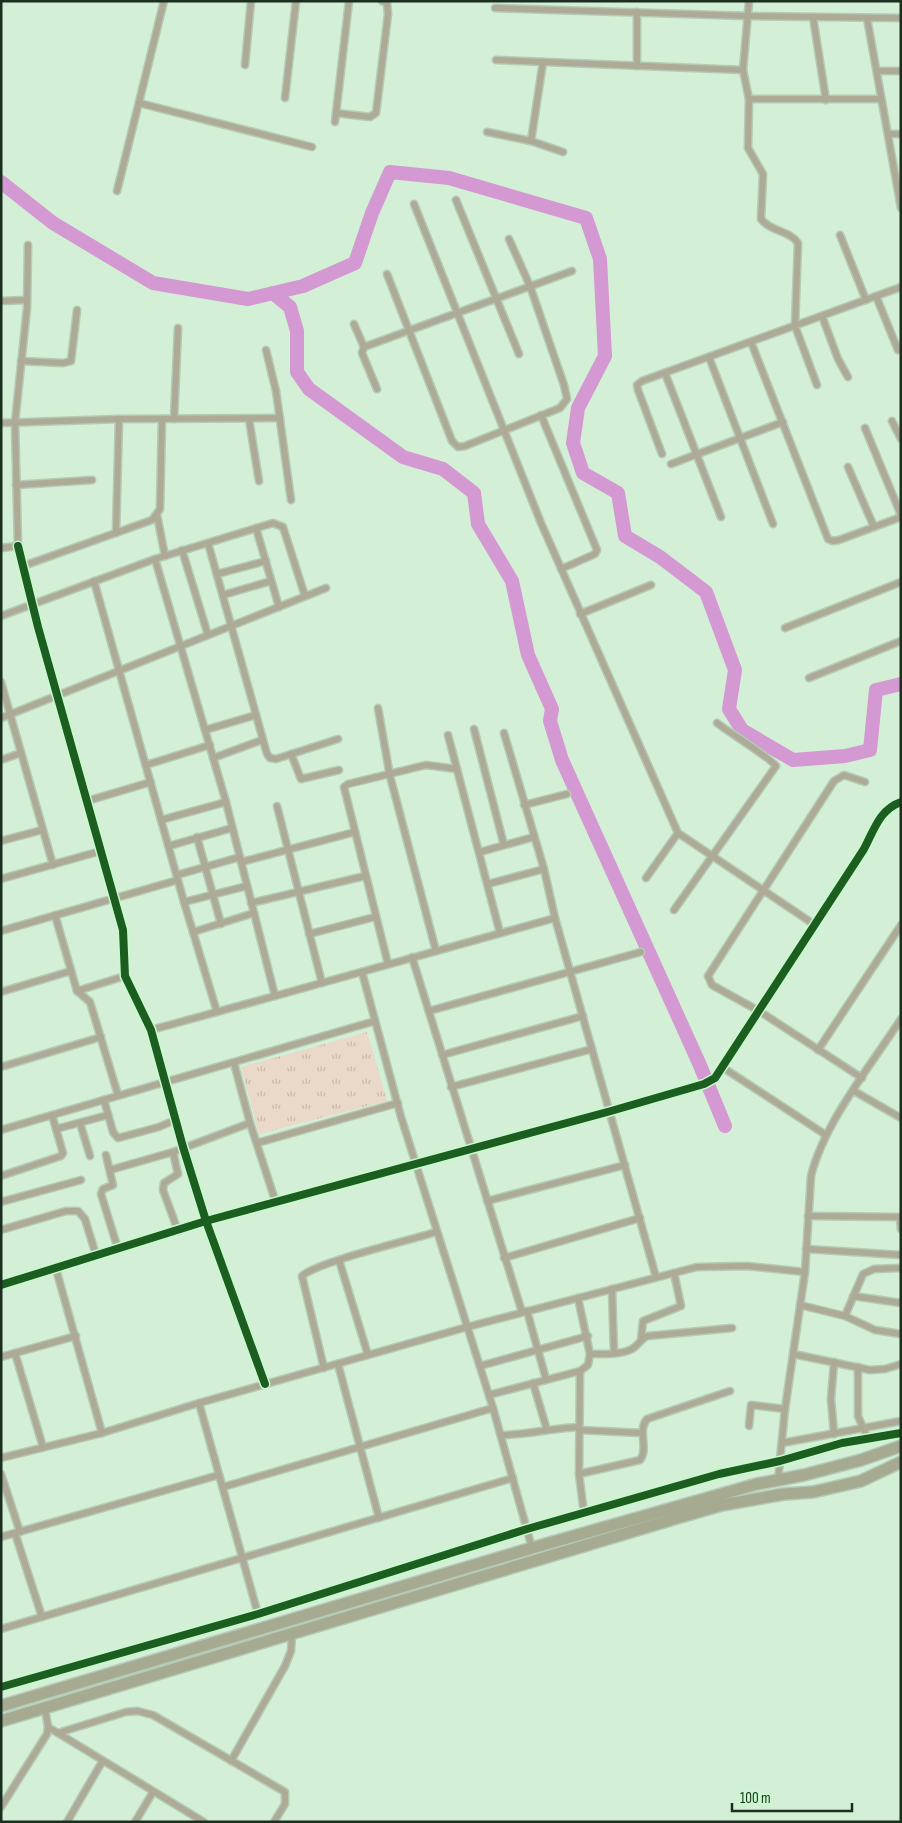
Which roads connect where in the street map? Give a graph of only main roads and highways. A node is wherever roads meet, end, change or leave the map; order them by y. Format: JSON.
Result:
{"nodes":[{"id":1,"x":901,"y":1446,"type":"edge"},
{"id":2,"x":901,"y":1462,"type":"edge"},
{"id":3,"x":1,"y":1706,"type":"edge"},
{"id":4,"x":1,"y":1721,"type":"edge"}],
"edges":[{"from":1,"to":3,"type":"highway"},
{"from":2,"to":4,"type":"highway"}]}
